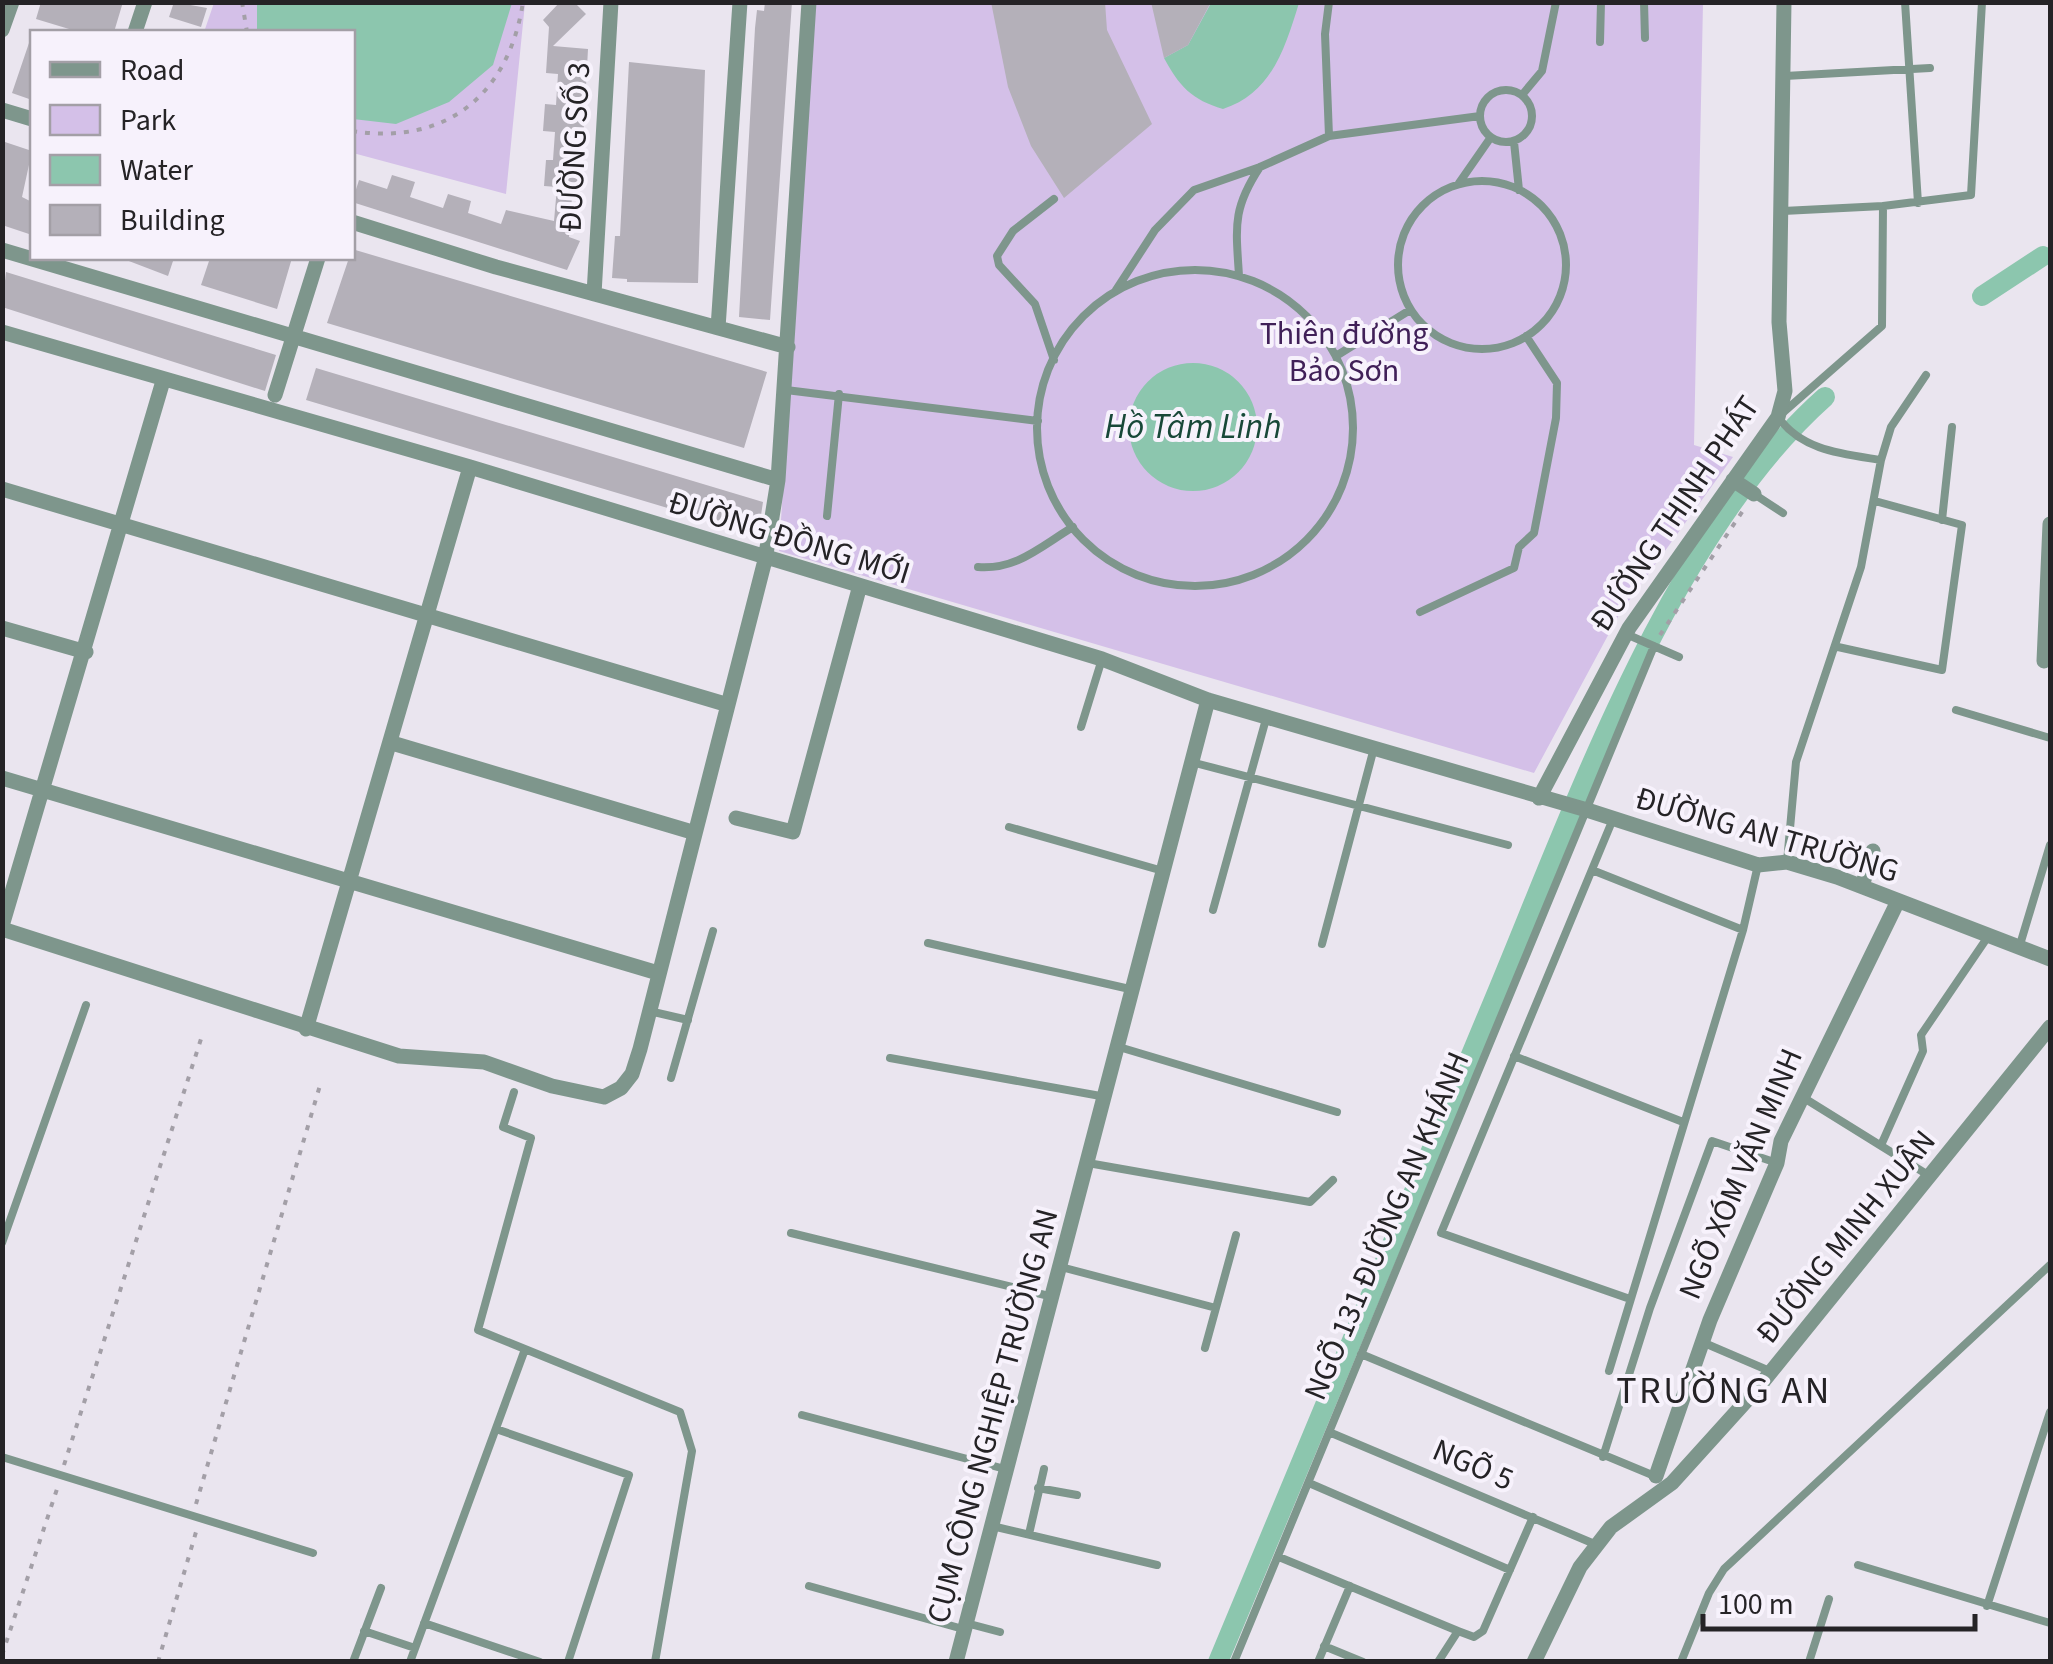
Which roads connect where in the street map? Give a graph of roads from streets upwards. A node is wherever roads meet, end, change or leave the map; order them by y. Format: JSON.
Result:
{"nodes":[{"id":1,"x":12,"y":2,"type":"edge"},
{"id":2,"x":145,"y":2,"type":"edge"},
{"id":3,"x":611,"y":2,"type":"edge"},
{"id":4,"x":740,"y":2,"type":"edge"},
{"id":5,"x":809,"y":2,"type":"edge"},
{"id":6,"x":1784,"y":2,"type":"edge"},
{"id":7,"x":2,"y":30,"type":"edge"},
{"id":8,"x":136,"y":30,"type":"edge"},
{"id":9,"x":2,"y":110,"type":"edge"},
{"id":10,"x":30,"y":118,"type":"edge"},
{"id":11,"x":355,"y":223,"type":"edge"},
{"id":12,"x":2,"y":250,"type":"edge"},
{"id":13,"x":30,"y":258,"type":"edge"},
{"id":14,"x":36,"y":260,"type":"edge"},
{"id":15,"x":317,"y":260,"type":"edge"},
{"id":16,"x":594,"y":294,"type":"junction"},
{"id":17,"x":718,"y":328,"type":"junction"},
{"id":18,"x":2,"y":332,"type":"edge"},
{"id":19,"x":292,"y":336,"type":"junction"},
{"id":20,"x":788,"y":347,"type":"junction"},
{"id":21,"x":163,"y":381,"type":"junction"},
{"id":22,"x":275,"y":396,"type":"dead end"},
{"id":23,"x":470,"y":467,"type":"junction"},
{"id":24,"x":778,"y":480,"type":"junction"},
{"id":25,"x":2,"y":489,"type":"edge"},
{"id":26,"x":2050,"y":524,"type":"edge"},
{"id":27,"x":120,"y":525,"type":"junction"},
{"id":28,"x":764,"y":560,"type":"junction"},
{"id":29,"x":858,"y":588,"type":"junction"},
{"id":30,"x":427,"y":614,"type":"junction"},
{"id":31,"x":2,"y":628,"type":"edge"},
{"id":32,"x":86,"y":652,"type":"junction"},
{"id":33,"x":2047,"y":661,"type":"edge"},
{"id":34,"x":1208,"y":700,"type":"junction"},
{"id":35,"x":724,"y":704,"type":"junction"},
{"id":36,"x":392,"y":743,"type":"junction"},
{"id":37,"x":2,"y":778,"type":"edge"},
{"id":38,"x":44,"y":790,"type":"junction"},
{"id":39,"x":1539,"y":798,"type":"junction"},
{"id":40,"x":1557,"y":802,"type":"joint"},
{"id":41,"x":736,"y":818,"type":"dead end"},
{"id":42,"x":692,"y":832,"type":"junction"},
{"id":43,"x":1873,"y":850,"type":"dead end"},
{"id":44,"x":350,"y":882,"type":"junction"},
{"id":45,"x":1862,"y":886,"type":"junction"},
{"id":46,"x":1898,"y":901,"type":"junction"},
{"id":47,"x":2,"y":928,"type":"edge"},
{"id":48,"x":2050,"y":959,"type":"edge"},
{"id":49,"x":658,"y":974,"type":"junction"},
{"id":50,"x":2050,"y":1027,"type":"edge"},
{"id":51,"x":306,"y":1029,"type":"junction"},
{"id":52,"x":1656,"y":1476,"type":"road end"},
{"id":53,"x":956,"y":1662,"type":"edge"},
{"id":54,"x":1534,"y":1662,"type":"edge"}],
"edges":[{"from":1,"to":7,"type":"street"},
{"from":2,"to":8,"type":"street"},
{"from":3,"to":16,"type":"street","name":"ĐƯỜNG SỐ 3"},
{"from":4,"to":17,"type":"street"},
{"from":5,"to":20,"type":"street"},
{"from":6,"to":39,"type":"street","name":"ĐƯỜNG THỊNH PHÁT"},
{"from":9,"to":10,"type":"street"},
{"from":11,"to":16,"type":"street"},
{"from":12,"to":13,"type":"street"},
{"from":14,"to":19,"type":"street"},
{"from":15,"to":19,"type":"street"},
{"from":16,"to":17,"type":"street"},
{"from":17,"to":20,"type":"street"},
{"from":18,"to":21,"type":"street","name":"ĐƯỜNG ĐỒNG MỚI"},
{"from":19,"to":22,"type":"street"},
{"from":19,"to":24,"type":"street"},
{"from":20,"to":24,"type":"street"},
{"from":21,"to":23,"type":"street","name":"ĐƯỜNG ĐỒNG MỚI"},
{"from":21,"to":27,"type":"street"},
{"from":23,"to":28,"type":"street","name":"ĐƯỜNG ĐỒNG MỚI"},
{"from":23,"to":30,"type":"street"},
{"from":24,"to":28,"type":"street"},
{"from":25,"to":27,"type":"street"},
{"from":26,"to":33,"type":"street"},
{"from":27,"to":30,"type":"street"},
{"from":27,"to":32,"type":"street"},
{"from":28,"to":29,"type":"street","name":"ĐƯỜNG ĐỒNG MỚI"},
{"from":28,"to":35,"type":"street"},
{"from":29,"to":34,"type":"street","name":"ĐƯỜNG ĐỒNG MỚI"},
{"from":29,"to":41,"type":"street"},
{"from":30,"to":35,"type":"street"},
{"from":30,"to":36,"type":"street"},
{"from":31,"to":32,"type":"street"},
{"from":32,"to":38,"type":"street"},
{"from":34,"to":39,"type":"street","name":"ĐƯỜNG ĐỒNG MỚI"},
{"from":34,"to":53,"type":"street","name":"CỤM CÔNG NGHIỆP TRƯỜNG AN"},
{"from":35,"to":42,"type":"street"},
{"from":36,"to":42,"type":"street"},
{"from":36,"to":44,"type":"street"},
{"from":37,"to":38,"type":"street"},
{"from":38,"to":44,"type":"street"},
{"from":38,"to":47,"type":"street"},
{"from":39,"to":40,"type":"street","name":"ĐƯỜNG ĐỒNG MỚI"},
{"from":40,"to":45,"type":"street","name":"ĐƯỜNG AN TRƯỜNG"},
{"from":42,"to":49,"type":"street"},
{"from":43,"to":45,"type":"street"},
{"from":44,"to":49,"type":"street"},
{"from":44,"to":51,"type":"street"},
{"from":45,"to":46,"type":"street","name":"ĐƯỜNG AN TRƯỜNG"},
{"from":46,"to":48,"type":"street","name":"ĐƯỜNG AN TRƯỜNG"},
{"from":46,"to":52,"type":"street","name":"NGÕ XÓM VĂN MINH"},
{"from":47,"to":51,"type":"street"},
{"from":49,"to":51,"type":"street"},
{"from":50,"to":54,"type":"street","name":"ĐƯỜNG MINH XUÂN"}]}
